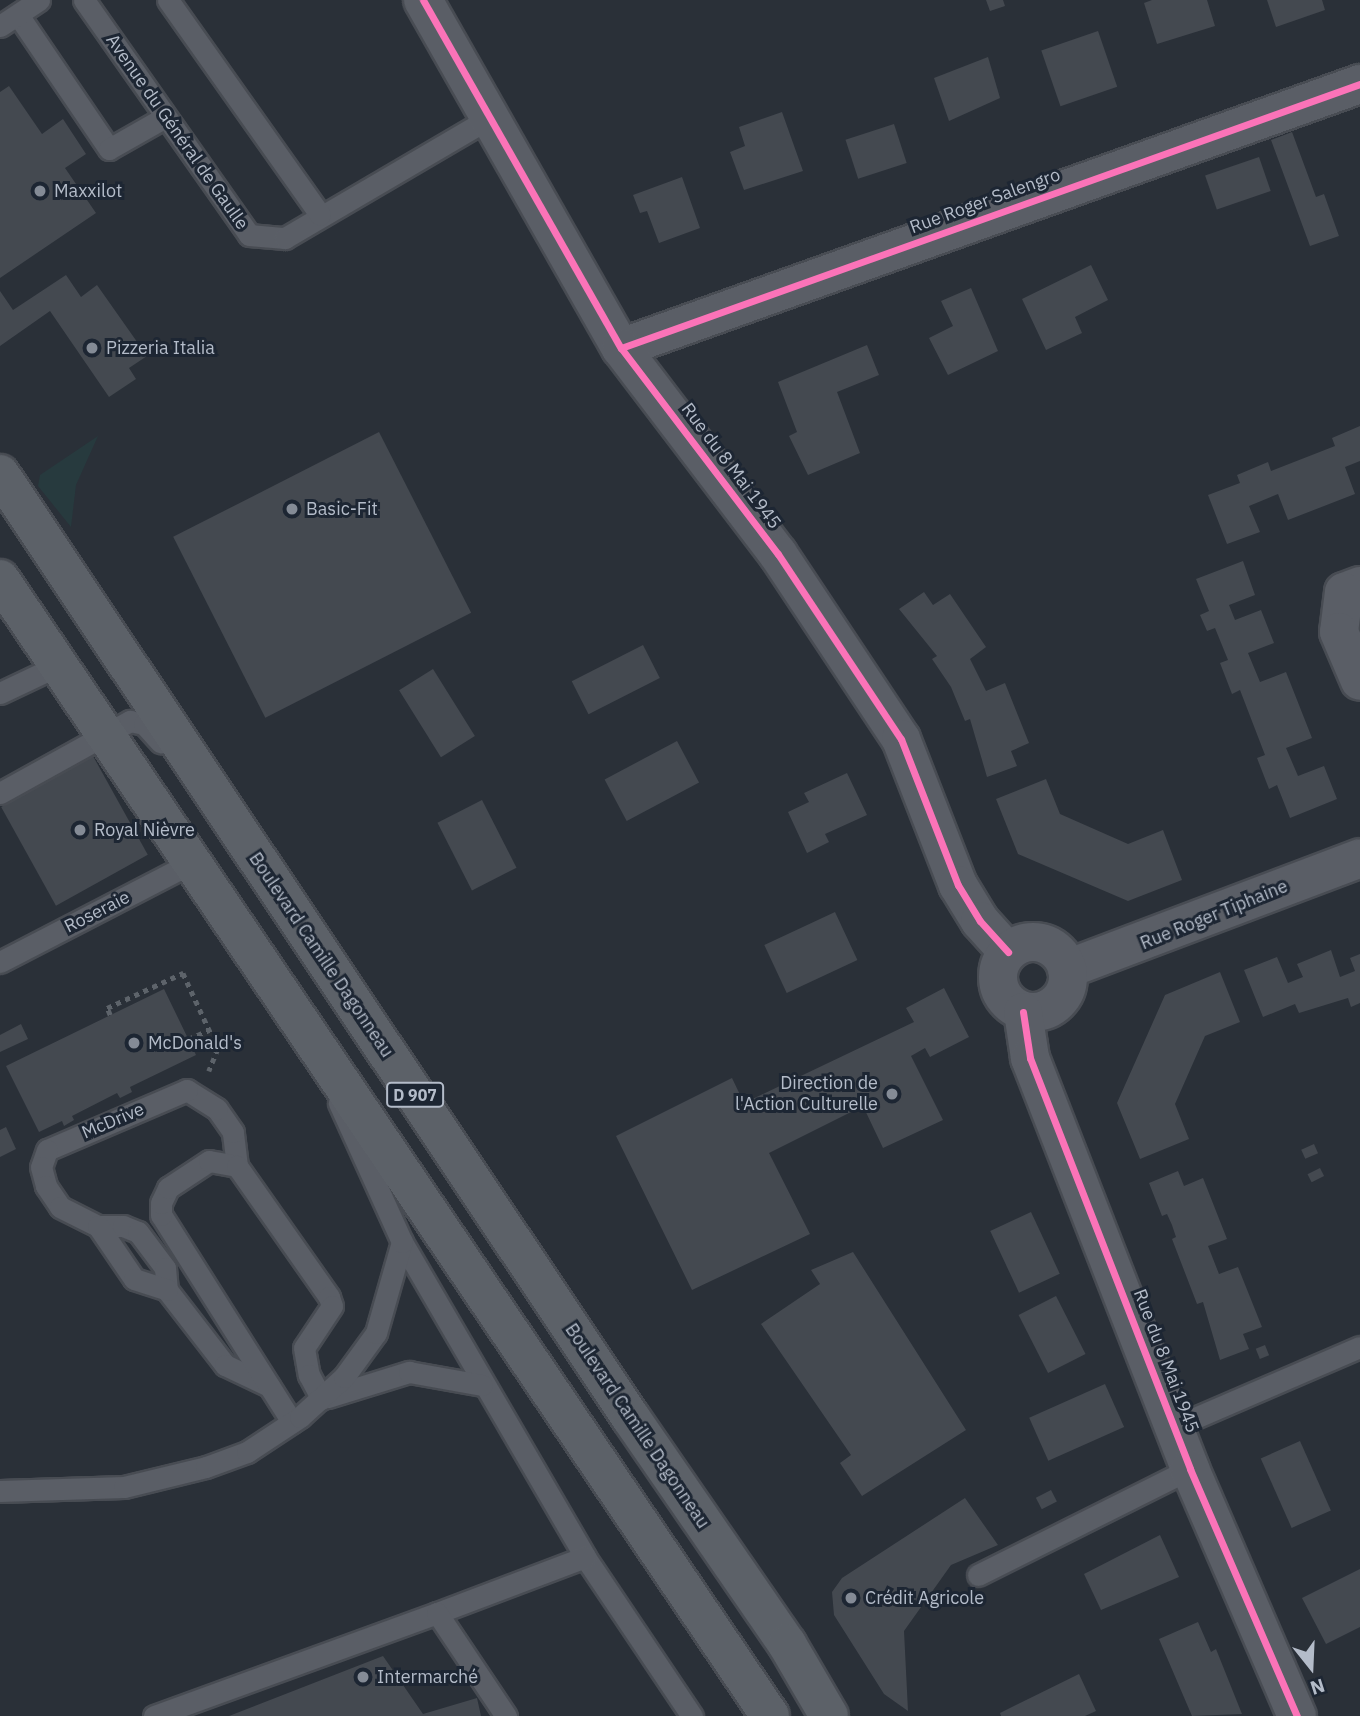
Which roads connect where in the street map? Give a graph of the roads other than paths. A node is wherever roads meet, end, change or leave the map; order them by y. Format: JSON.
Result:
{"nodes":[{"id":1,"x":39,"y":0,"type":"edge"},
{"id":2,"x":84,"y":0,"type":"edge"},
{"id":3,"x":168,"y":0,"type":"edge"},
{"id":4,"x":423,"y":0,"type":"edge"},
{"id":5,"x":9,"y":20,"type":"edge"},
{"id":6,"x":1360,"y":84,"type":"edge"},
{"id":7,"x":165,"y":117,"type":"junction"},
{"id":8,"x":488,"y":119,"type":"junction"},
{"id":9,"x":320,"y":215,"type":"junction"},
{"id":10,"x":621,"y":348,"type":"junction"},
{"id":11,"x":0,"y":474,"type":"edge"},
{"id":12,"x":0,"y":579,"type":"edge"},
{"id":13,"x":1360,"y":586,"type":"edge"},
{"id":14,"x":57,"y":666,"type":"junction"},
{"id":15,"x":1360,"y":681,"type":"edge"},
{"id":16,"x":0,"y":693,"type":"edge"},
{"id":17,"x":105,"y":736,"type":"junction"},
{"id":18,"x":0,"y":793,"type":"edge"},
{"id":19,"x":1360,"y":858,"type":"edge"},
{"id":20,"x":193,"y":862,"type":"junction"},
{"id":21,"x":276,"y":887,"type":"junction"},
{"id":22,"x":1008,"y":952,"type":"junction"},
{"id":23,"x":0,"y":962,"type":"edge"},
{"id":24,"x":1067,"y":969,"type":"junction"},
{"id":25,"x":1023,"y":1012,"type":"junction"},
{"id":26,"x":318,"y":1049,"type":"junction"},
{"id":27,"x":237,"y":1166,"type":"junction"},
{"id":28,"x":98,"y":1226,"type":"junction"},
{"id":29,"x":402,"y":1242,"type":"junction"},
{"id":30,"x":167,"y":1290,"type":"junction"},
{"id":31,"x":1360,"y":1347,"type":"edge"},
{"id":32,"x":482,"y":1385,"type":"junction"},
{"id":33,"x":269,"y":1386,"type":"junction"},
{"id":34,"x":322,"y":1399,"type":"junction"},
{"id":35,"x":292,"y":1422,"type":"junction"},
{"id":36,"x":1174,"y":1427,"type":"junction"},
{"id":37,"x":1190,"y":1469,"type":"junction"},
{"id":38,"x":0,"y":1491,"type":"edge"},
{"id":39,"x":585,"y":1557,"type":"junction"},
{"id":40,"x":978,"y":1575,"type":"dead end"},
{"id":41,"x":437,"y":1613,"type":"junction"},
{"id":42,"x":154,"y":1716,"type":"edge"},
{"id":43,"x":506,"y":1716,"type":"edge"},
{"id":44,"x":692,"y":1716,"type":"edge"},
{"id":45,"x":770,"y":1716,"type":"edge"},
{"id":46,"x":829,"y":1716,"type":"edge"},
{"id":47,"x":1297,"y":1716,"type":"edge"}],
"edges":[{"from":1,"to":5,"type":"lane"},
{"from":2,"to":7,"type":"lane","name":"Avenue du Général de Gaulle"},
{"from":3,"to":9,"type":"lane"},
{"from":4,"to":8,"type":"street","name":"Rue du 8 Mai 1945"},
{"from":5,"to":7,"type":"lane"},
{"from":6,"to":10,"type":"street","name":"Rue Roger Salengro"},
{"from":7,"to":9,"type":"lane","name":"Avenue du Général de Gaulle"},
{"from":8,"to":9,"type":"lane","name":"Avenue du Général de Gaulle"},
{"from":8,"to":10,"type":"street","name":"Rue du 8 Mai 1945"},
{"from":10,"to":22,"type":"street","name":"Rue du 8 Mai 1945"},
{"from":11,"to":21,"type":"main road","name":"Boulevard Camille Dagonneau","number":"D 907"},
{"from":12,"to":14,"type":"main road","number":"D 907"},
{"from":13,"to":15,"type":"street"},
{"from":14,"to":16,"type":"lane"},
{"from":14,"to":17,"type":"main road","number":"D 907"},
{"from":17,"to":18,"type":"lane"},
{"from":17,"to":20,"type":"main road","number":"D 907"},
{"from":17,"to":21,"type":"lane"},
{"from":19,"to":24,"type":"street","name":"Rue Roger Tiphaine"},
{"from":20,"to":23,"type":"lane","name":"Roseraie"},
{"from":20,"to":26,"type":"main road","number":"D 907"},
{"from":21,"to":46,"type":"main road","name":"Boulevard Camille Dagonneau","number":"D 907"},
{"from":22,"to":24,"type":"street"},
{"from":22,"to":25,"type":"street"},
{"from":24,"to":25,"type":"street"},
{"from":25,"to":36,"type":"street","name":"Rue du 8 Mai 1945"},
{"from":26,"to":29,"type":"lane"},
{"from":26,"to":45,"type":"main road","number":"D 907"},
{"from":27,"to":28,"type":"lane","name":"McDrive"},
{"from":27,"to":33,"type":"lane"},
{"from":27,"to":34,"type":"lane"},
{"from":28,"to":30,"type":"lane","name":"McDrive"},
{"from":28,"to":30,"type":"lane","name":"McDrive"},
{"from":29,"to":32,"type":"lane"},
{"from":29,"to":34,"type":"lane"},
{"from":30,"to":33,"type":"lane","name":"McDrive"},
{"from":31,"to":36,"type":"lane"},
{"from":32,"to":34,"type":"lane"},
{"from":32,"to":39,"type":"lane"},
{"from":33,"to":35,"type":"lane"},
{"from":34,"to":35,"type":"lane"},
{"from":35,"to":38,"type":"lane"},
{"from":36,"to":37,"type":"street","name":"Rue du 8 Mai 1945"},
{"from":37,"to":40,"type":"lane"},
{"from":37,"to":47,"type":"street","name":"Rue du 8 Mai 1945"},
{"from":39,"to":41,"type":"lane"},
{"from":39,"to":44,"type":"lane"},
{"from":41,"to":42,"type":"lane"},
{"from":41,"to":43,"type":"lane"}]}
